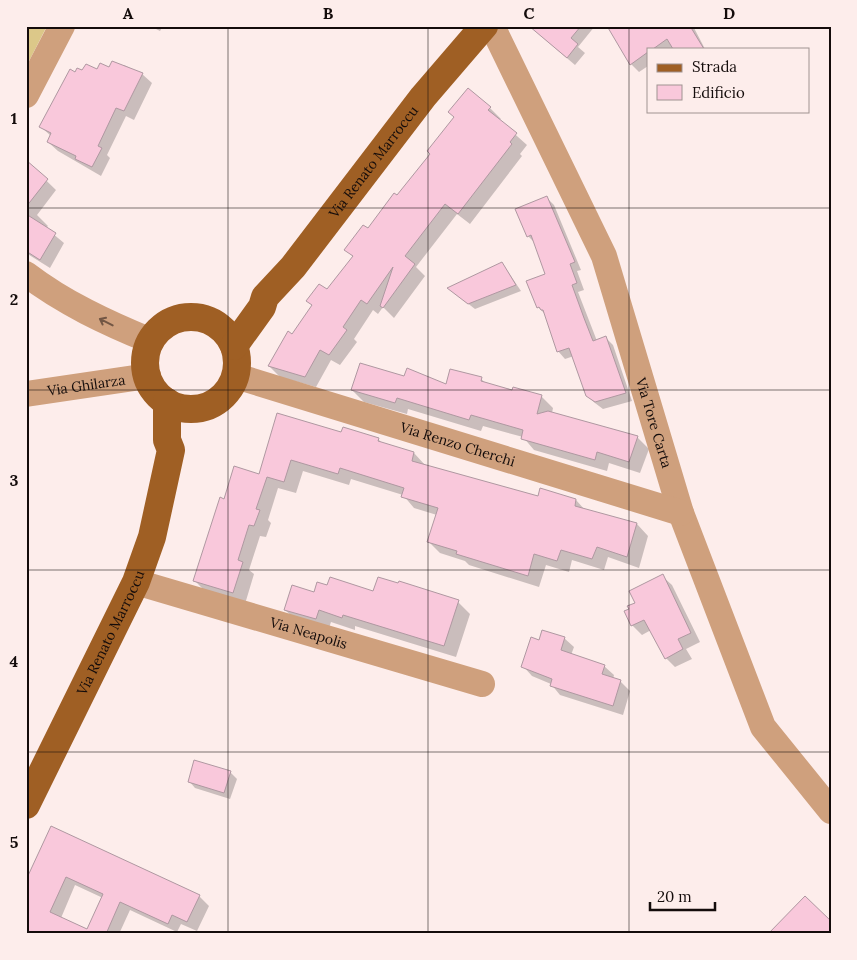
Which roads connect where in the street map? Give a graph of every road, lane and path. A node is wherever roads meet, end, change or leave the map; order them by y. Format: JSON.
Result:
{"nodes":[{"id":1,"x":62,"y":26,"type":"edge"},
{"id":2,"x":484,"y":26,"type":"edge"},
{"id":3,"x":492,"y":26,"type":"edge"},
{"id":4,"x":26,"y":96,"type":"edge"},
{"id":5,"x":26,"y":274,"type":"edge"},
{"id":6,"x":265,"y":297,"type":"junction"},
{"id":7,"x":215,"y":324,"type":"junction"},
{"id":8,"x":151,"y":341,"type":"junction"},
{"id":9,"x":234,"y":346,"type":"junction"},
{"id":10,"x":148,"y":376,"type":"junction"},
{"id":11,"x":236,"y":376,"type":"junction"},
{"id":12,"x":26,"y":394,"type":"edge"},
{"id":13,"x":167,"y":402,"type":"junction"},
{"id":14,"x":197,"y":409,"type":"junction"},
{"id":15,"x":171,"y":450,"type":"junction"},
{"id":16,"x":681,"y":513,"type":"junction"},
{"id":17,"x":136,"y":582,"type":"junction"},
{"id":18,"x":482,"y":684,"type":"dead end"},
{"id":19,"x":26,"y":805,"type":"edge"},
{"id":20,"x":831,"y":810,"type":"edge"}],
"edges":[{"from":1,"to":4,"type":"street"},
{"from":2,"to":6,"type":"main road","name":"Via Renato Marroccu"},
{"from":3,"to":16,"type":"street","name":"Via Tore Carta"},
{"from":8,"to":5,"type":"street","one_way":true},
{"from":6,"to":7,"type":"main road","name":"Via Renato Marroccu"},
{"from":6,"to":9,"type":"main road","name":"Via Renato Marroccu"},
{"from":7,"to":8,"type":"main road"},
{"from":7,"to":9,"type":"main road"},
{"from":8,"to":10,"type":"main road"},
{"from":9,"to":11,"type":"main road"},
{"from":10,"to":12,"type":"street","name":"Via Ghilarza"},
{"from":10,"to":13,"type":"main road"},
{"from":11,"to":14,"type":"main road"},
{"from":11,"to":16,"type":"street","name":"Via Renzo Cherchi"},
{"from":13,"to":14,"type":"main road"},
{"from":13,"to":15,"type":"main road","name":"Via Renato Marroccu"},
{"from":14,"to":15,"type":"main road","name":"Via Renato Marroccu"},
{"from":15,"to":17,"type":"main road","name":"Via Renato Marroccu"},
{"from":16,"to":20,"type":"street","name":"Via Tore Carta"},
{"from":17,"to":18,"type":"street","name":"Via Neapolis"},
{"from":17,"to":19,"type":"main road","name":"Via Renato Marroccu"}]}
